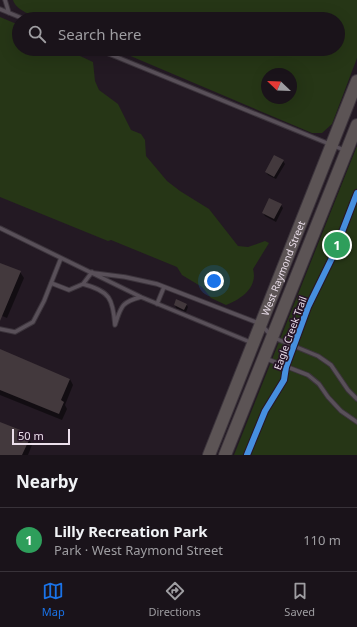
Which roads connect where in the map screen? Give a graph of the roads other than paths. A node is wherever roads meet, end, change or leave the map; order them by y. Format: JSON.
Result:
{"nodes":[{"id":1,"x":5,"y":0,"type":"edge"},
{"id":2,"x":0,"y":9,"type":"edge"},
{"id":3,"x":9,"y":13,"type":"junction"},
{"id":4,"x":12,"y":14,"type":"edge"},
{"id":5,"x":114,"y":56,"type":"edge"},
{"id":6,"x":357,"y":81,"type":"edge"},
{"id":7,"x":357,"y":125,"type":"edge"},
{"id":8,"x":332,"y":145,"type":"junction"},
{"id":9,"x":346,"y":151,"type":"junction"},
{"id":10,"x":0,"y":228,"type":"edge"},
{"id":11,"x":61,"y":258,"type":"junction"},
{"id":12,"x":92,"y":272,"type":"junction"},
{"id":13,"x":51,"y":284,"type":"junction"},
{"id":14,"x":83,"y":284,"type":"junction"},
{"id":15,"x":164,"y":287,"type":"junction"},
{"id":16,"x":141,"y":297,"type":"junction"},
{"id":17,"x":157,"y":304,"type":"junction"},
{"id":18,"x":261,"y":324,"type":"junction"},
{"id":19,"x":0,"y":329,"type":"edge"},
{"id":20,"x":272,"y":337,"type":"junction"},
{"id":21,"x":258,"y":351,"type":"junction"},
{"id":22,"x":357,"y":399,"type":"edge"},
{"id":23,"x":357,"y":422,"type":"edge"},
{"id":24,"x":209,"y":455,"type":"edge"},
{"id":25,"x":225,"y":455,"type":"edge"}],
"edges":[{"from":1,"to":3,"type":"lane"},
{"from":2,"to":3,"type":"lane"},
{"from":3,"to":4,"type":"lane"},
{"from":5,"to":8,"type":"lane"},
{"from":6,"to":8,"type":"main road","name":"West Raymond Street"},
{"from":7,"to":9,"type":"main road","name":"West Raymond Street"},
{"from":8,"to":9,"type":"lane"},
{"from":8,"to":18,"type":"main road","name":"West Raymond Street"},
{"from":9,"to":20,"type":"main road","name":"West Raymond Street"},
{"from":10,"to":11,"type":"lane"},
{"from":11,"to":12,"type":"lane"},
{"from":11,"to":13,"type":"lane"},
{"from":12,"to":14,"type":"lane"},
{"from":12,"to":15,"type":"lane"},
{"from":12,"to":16,"type":"lane"},
{"from":13,"to":14,"type":"lane"},
{"from":13,"to":19,"type":"lane"},
{"from":14,"to":16,"type":"lane"},
{"from":15,"to":17,"type":"lane"},
{"from":15,"to":18,"type":"lane"},
{"from":16,"to":17,"type":"lane"},
{"from":17,"to":21,"type":"lane"},
{"from":18,"to":20,"type":"lane"},
{"from":18,"to":21,"type":"main road","name":"West Raymond Street"},
{"from":20,"to":21,"type":"main road","name":"West Raymond Street"},
{"from":20,"to":22,"type":"lane"},
{"from":21,"to":23,"type":"lane"},
{"from":21,"to":24,"type":"main road","name":"West Raymond Street"},
{"from":21,"to":25,"type":"main road","name":"West Raymond Street"}]}
